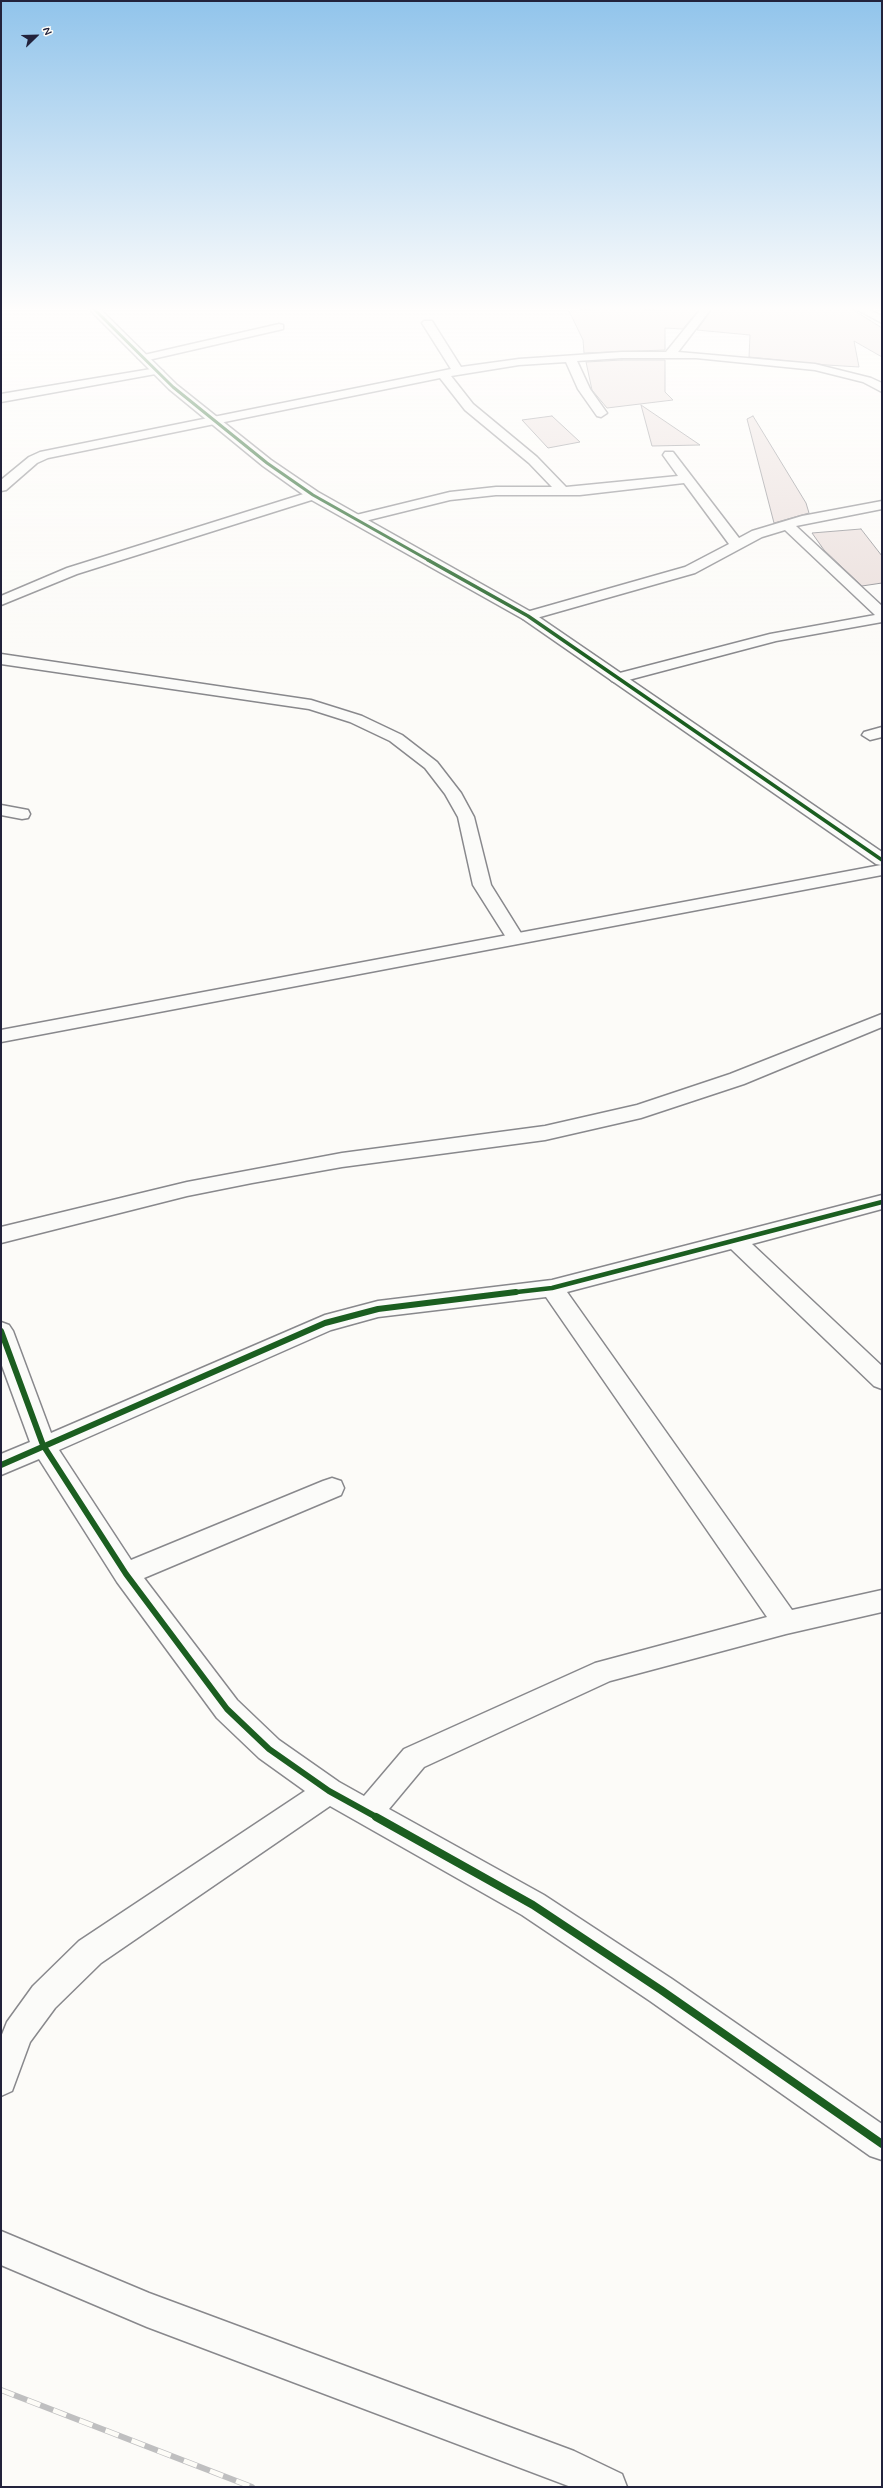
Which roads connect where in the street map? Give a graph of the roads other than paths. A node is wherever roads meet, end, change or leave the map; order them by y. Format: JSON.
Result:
{"nodes":[{"id":1,"x":188,"y":425,"type":"edge"},
{"id":2,"x":219,"y":425,"type":"edge"},
{"id":3,"x":490,"y":425,"type":"edge"},
{"id":4,"x":669,"y":455,"type":"dead end"},
{"id":5,"x":687,"y":479,"type":"junction"},
{"id":6,"x":1,"y":487,"type":"edge"},
{"id":7,"x":563,"y":491,"type":"junction"},
{"id":8,"x":313,"y":495,"type":"junction"},
{"id":9,"x":882,"y":505,"type":"edge"},
{"id":10,"x":357,"y":519,"type":"junction"},
{"id":11,"x":787,"y":525,"type":"junction"},
{"id":12,"x":736,"y":544,"type":"junction"},
{"id":13,"x":1,"y":601,"type":"edge"},
{"id":14,"x":882,"y":614,"type":"edge"},
{"id":15,"x":528,"y":616,"type":"junction"},
{"id":16,"x":882,"y":618,"type":"edge"},
{"id":17,"x":1,"y":659,"type":"edge"},
{"id":18,"x":617,"y":678,"type":"junction"},
{"id":19,"x":1,"y":810,"type":"edge"},
{"id":20,"x":22,"y":814,"type":"dead end"},
{"id":21,"x":882,"y":860,"type":"edge"},
{"id":22,"x":882,"y":870,"type":"edge"},
{"id":23,"x":515,"y":938,"type":"junction"},
{"id":24,"x":882,"y":1020,"type":"edge"},
{"id":25,"x":1,"y":1036,"type":"edge"},
{"id":26,"x":882,"y":1202,"type":"edge"},
{"id":27,"x":1,"y":1235,"type":"edge"},
{"id":28,"x":735,"y":1240,"type":"junction"},
{"id":29,"x":552,"y":1288,"type":"junction"},
{"id":30,"x":1,"y":1331,"type":"edge"},
{"id":31,"x":882,"y":1380,"type":"edge"},
{"id":32,"x":43,"y":1445,"type":"junction"},
{"id":33,"x":1,"y":1465,"type":"edge"},
{"id":34,"x":332,"y":1488,"type":"dead end"},
{"id":35,"x":126,"y":1574,"type":"junction"},
{"id":36,"x":882,"y":1601,"type":"edge"},
{"id":37,"x":786,"y":1623,"type":"junction"},
{"id":38,"x":329,"y":1791,"type":"junction"},
{"id":39,"x":368,"y":1813,"type":"junction"},
{"id":40,"x":1,"y":2080,"type":"edge"},
{"id":41,"x":882,"y":2144,"type":"edge"},
{"id":42,"x":1,"y":2248,"type":"edge"},
{"id":43,"x":609,"y":2487,"type":"edge"}],
"edges":[{"from":1,"to":6,"type":"street"},
{"from":2,"to":8,"type":"street"},
{"from":3,"to":7,"type":"street"},
{"from":4,"to":5,"type":"street"},
{"from":5,"to":7,"type":"street"},
{"from":5,"to":12,"type":"street"},
{"from":7,"to":10,"type":"street"},
{"from":8,"to":10,"type":"street"},
{"from":8,"to":13,"type":"street"},
{"from":9,"to":11,"type":"street"},
{"from":10,"to":15,"type":"street"},
{"from":11,"to":12,"type":"street"},
{"from":11,"to":14,"type":"street"},
{"from":12,"to":15,"type":"street"},
{"from":15,"to":18,"type":"street"},
{"from":16,"to":18,"type":"street"},
{"from":17,"to":23,"type":"street"},
{"from":18,"to":21,"type":"street"},
{"from":19,"to":20,"type":"street"},
{"from":22,"to":23,"type":"street"},
{"from":23,"to":25,"type":"street"},
{"from":24,"to":27,"type":"street"},
{"from":26,"to":28,"type":"street"},
{"from":28,"to":29,"type":"street"},
{"from":28,"to":31,"type":"street"},
{"from":29,"to":32,"type":"street"},
{"from":29,"to":37,"type":"street"},
{"from":30,"to":32,"type":"street"},
{"from":32,"to":33,"type":"street"},
{"from":32,"to":35,"type":"street"},
{"from":34,"to":35,"type":"street"},
{"from":35,"to":38,"type":"street"},
{"from":36,"to":37,"type":"street"},
{"from":37,"to":39,"type":"street"},
{"from":38,"to":39,"type":"street"},
{"from":38,"to":40,"type":"street"},
{"from":39,"to":41,"type":"street"},
{"from":42,"to":43,"type":"street"}]}
